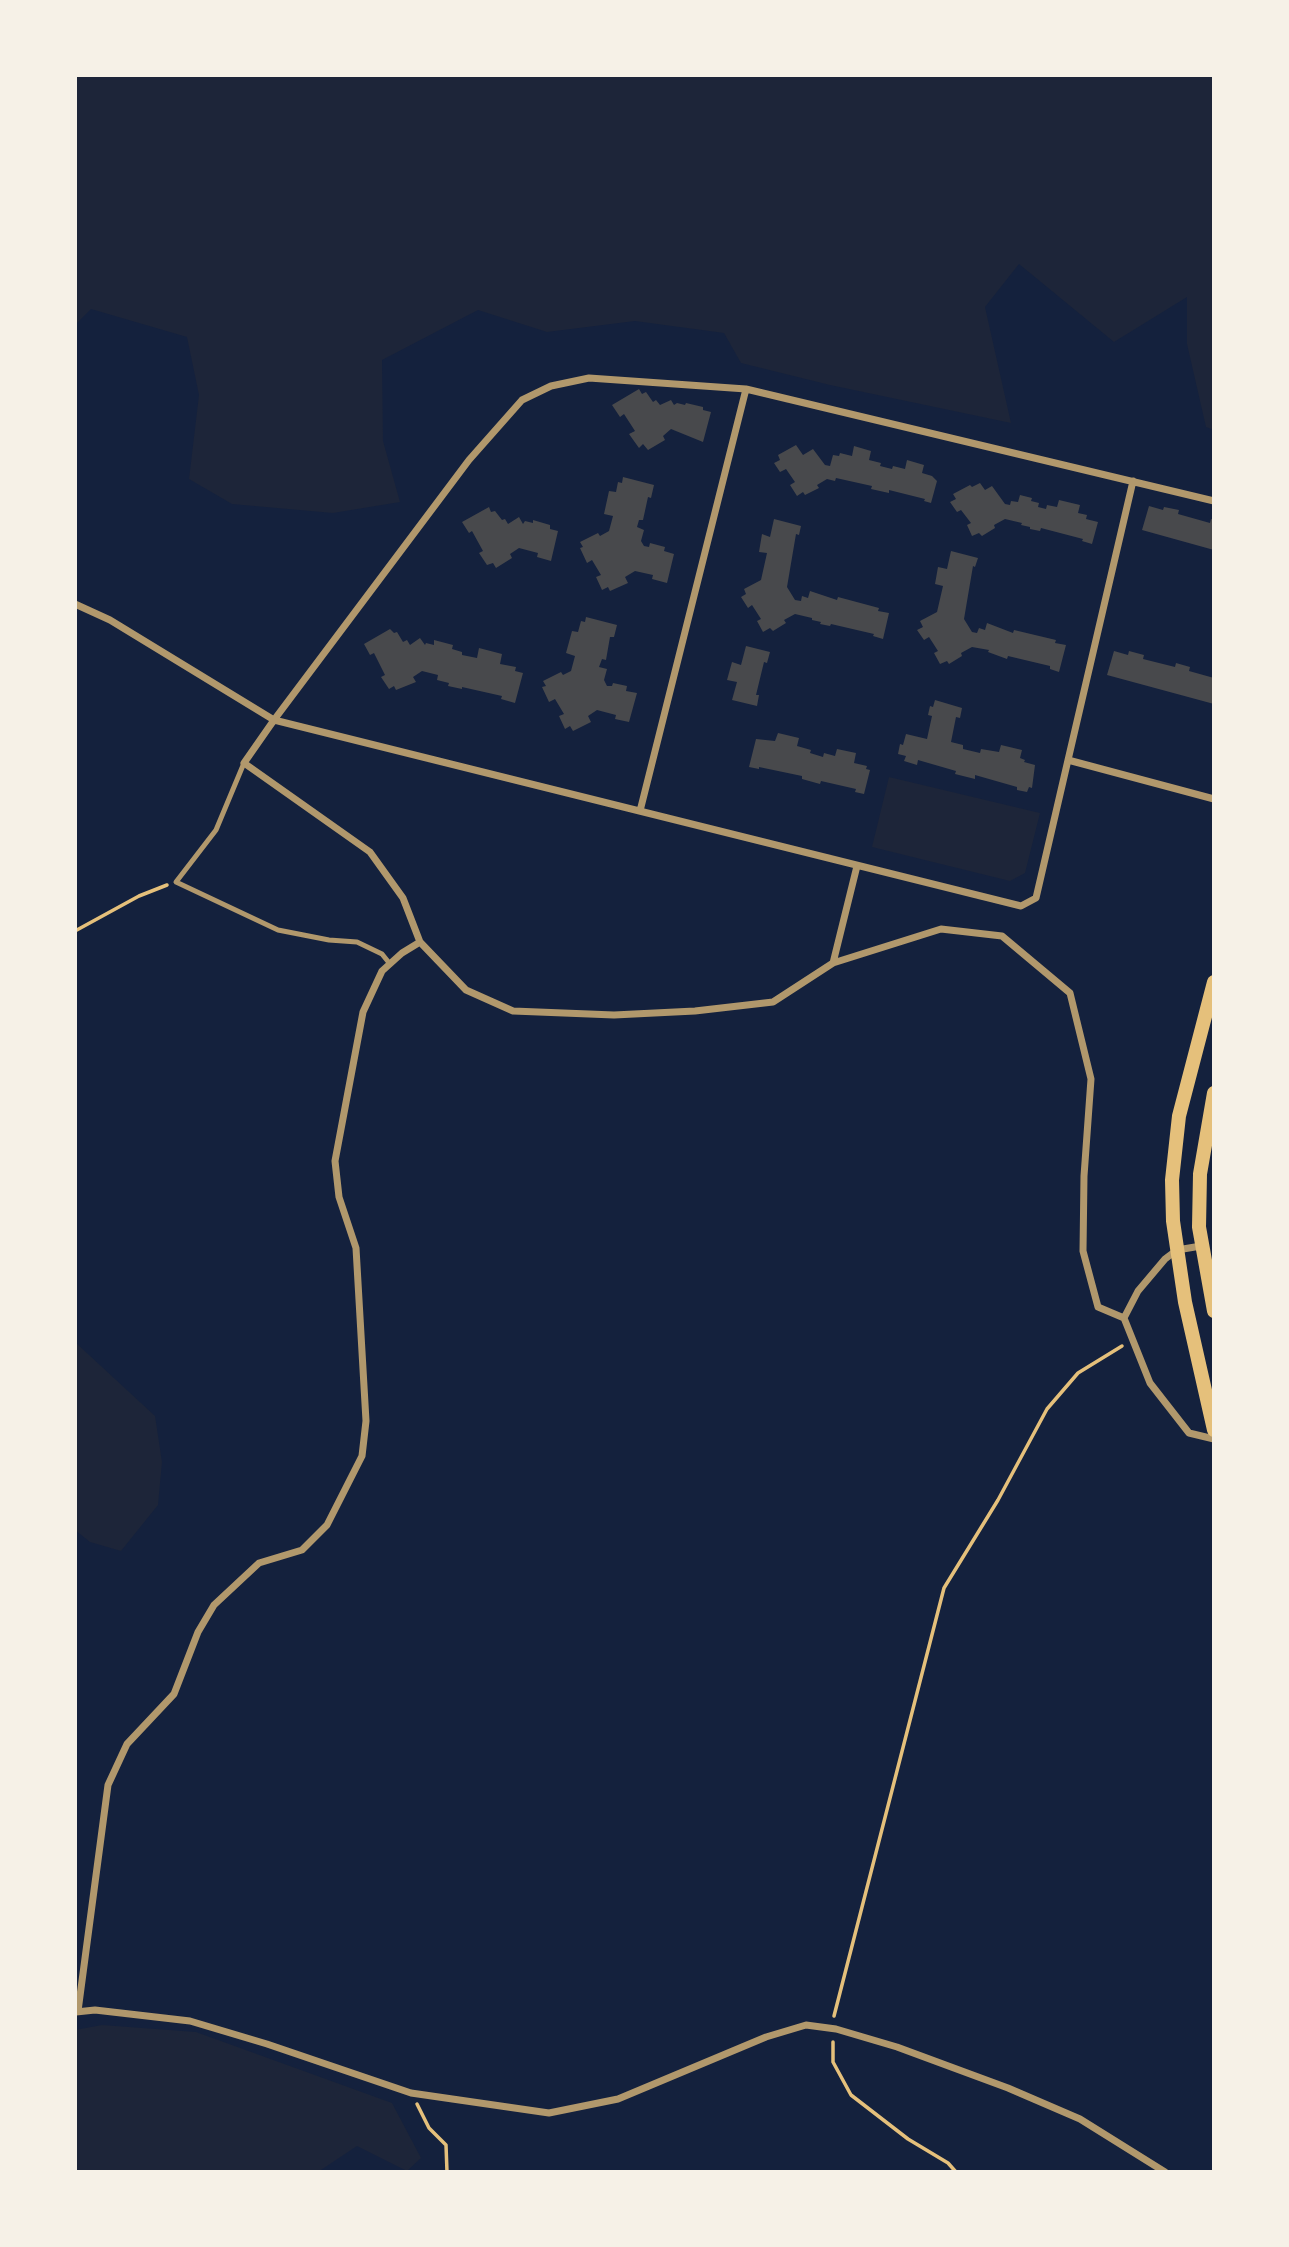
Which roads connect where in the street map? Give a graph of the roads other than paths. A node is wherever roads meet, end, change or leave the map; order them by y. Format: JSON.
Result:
{"nodes":[{"id":1,"x":746,"y":389,"type":"junction"},
{"id":2,"x":1133,"y":481,"type":"junction"},
{"id":3,"x":1214,"y":501,"type":"edge"},
{"id":4,"x":75,"y":604,"type":"edge"},
{"id":5,"x":274,"y":720,"type":"junction"},
{"id":6,"x":1068,"y":761,"type":"junction"},
{"id":7,"x":244,"y":763,"type":"junction"},
{"id":8,"x":1214,"y":799,"type":"edge"},
{"id":9,"x":640,"y":811,"type":"junction"},
{"id":10,"x":857,"y":866,"type":"junction"},
{"id":11,"x":419,"y":942,"type":"junction"},
{"id":12,"x":833,"y":963,"type":"junction"},
{"id":13,"x":390,"y":964,"type":"junction"},
{"id":14,"x":1214,"y":982,"type":"edge"},
{"id":15,"x":1214,"y":1093,"type":"edge"},
{"id":16,"x":1202,"y":1246,"type":"junction"},
{"id":17,"x":1177,"y":1250,"type":"junction"},
{"id":18,"x":1214,"y":1311,"type":"edge"},
{"id":19,"x":1125,"y":1318,"type":"junction"},
{"id":20,"x":1214,"y":1430,"type":"edge"},
{"id":21,"x":1214,"y":1439,"type":"edge"},
{"id":22,"x":77,"y":2011,"type":"edge"},
{"id":23,"x":1165,"y":2172,"type":"edge"}],
"edges":[{"from":1,"to":2,"type":"street"},
{"from":1,"to":5,"type":"street"},
{"from":1,"to":9,"type":"street"},
{"from":2,"to":3,"type":"street"},
{"from":2,"to":6,"type":"street"},
{"from":4,"to":5,"type":"street"},
{"from":5,"to":7,"type":"street"},
{"from":5,"to":9,"type":"street"},
{"from":6,"to":8,"type":"street"},
{"from":6,"to":10,"type":"street"},
{"from":7,"to":11,"type":"street"},
{"from":7,"to":13,"type":"lane"},
{"from":9,"to":10,"type":"street"},
{"from":10,"to":12,"type":"street"},
{"from":11,"to":12,"type":"street"},
{"from":11,"to":13,"type":"street"},
{"from":12,"to":19,"type":"street"},
{"from":13,"to":22,"type":"street"},
{"from":14,"to":17,"type":"main road"},
{"from":15,"to":16,"type":"main road"},
{"from":16,"to":17,"type":"street"},
{"from":16,"to":18,"type":"main road"},
{"from":17,"to":19,"type":"street"},
{"from":17,"to":20,"type":"main road"},
{"from":19,"to":21,"type":"street"},
{"from":22,"to":23,"type":"street"}]}
